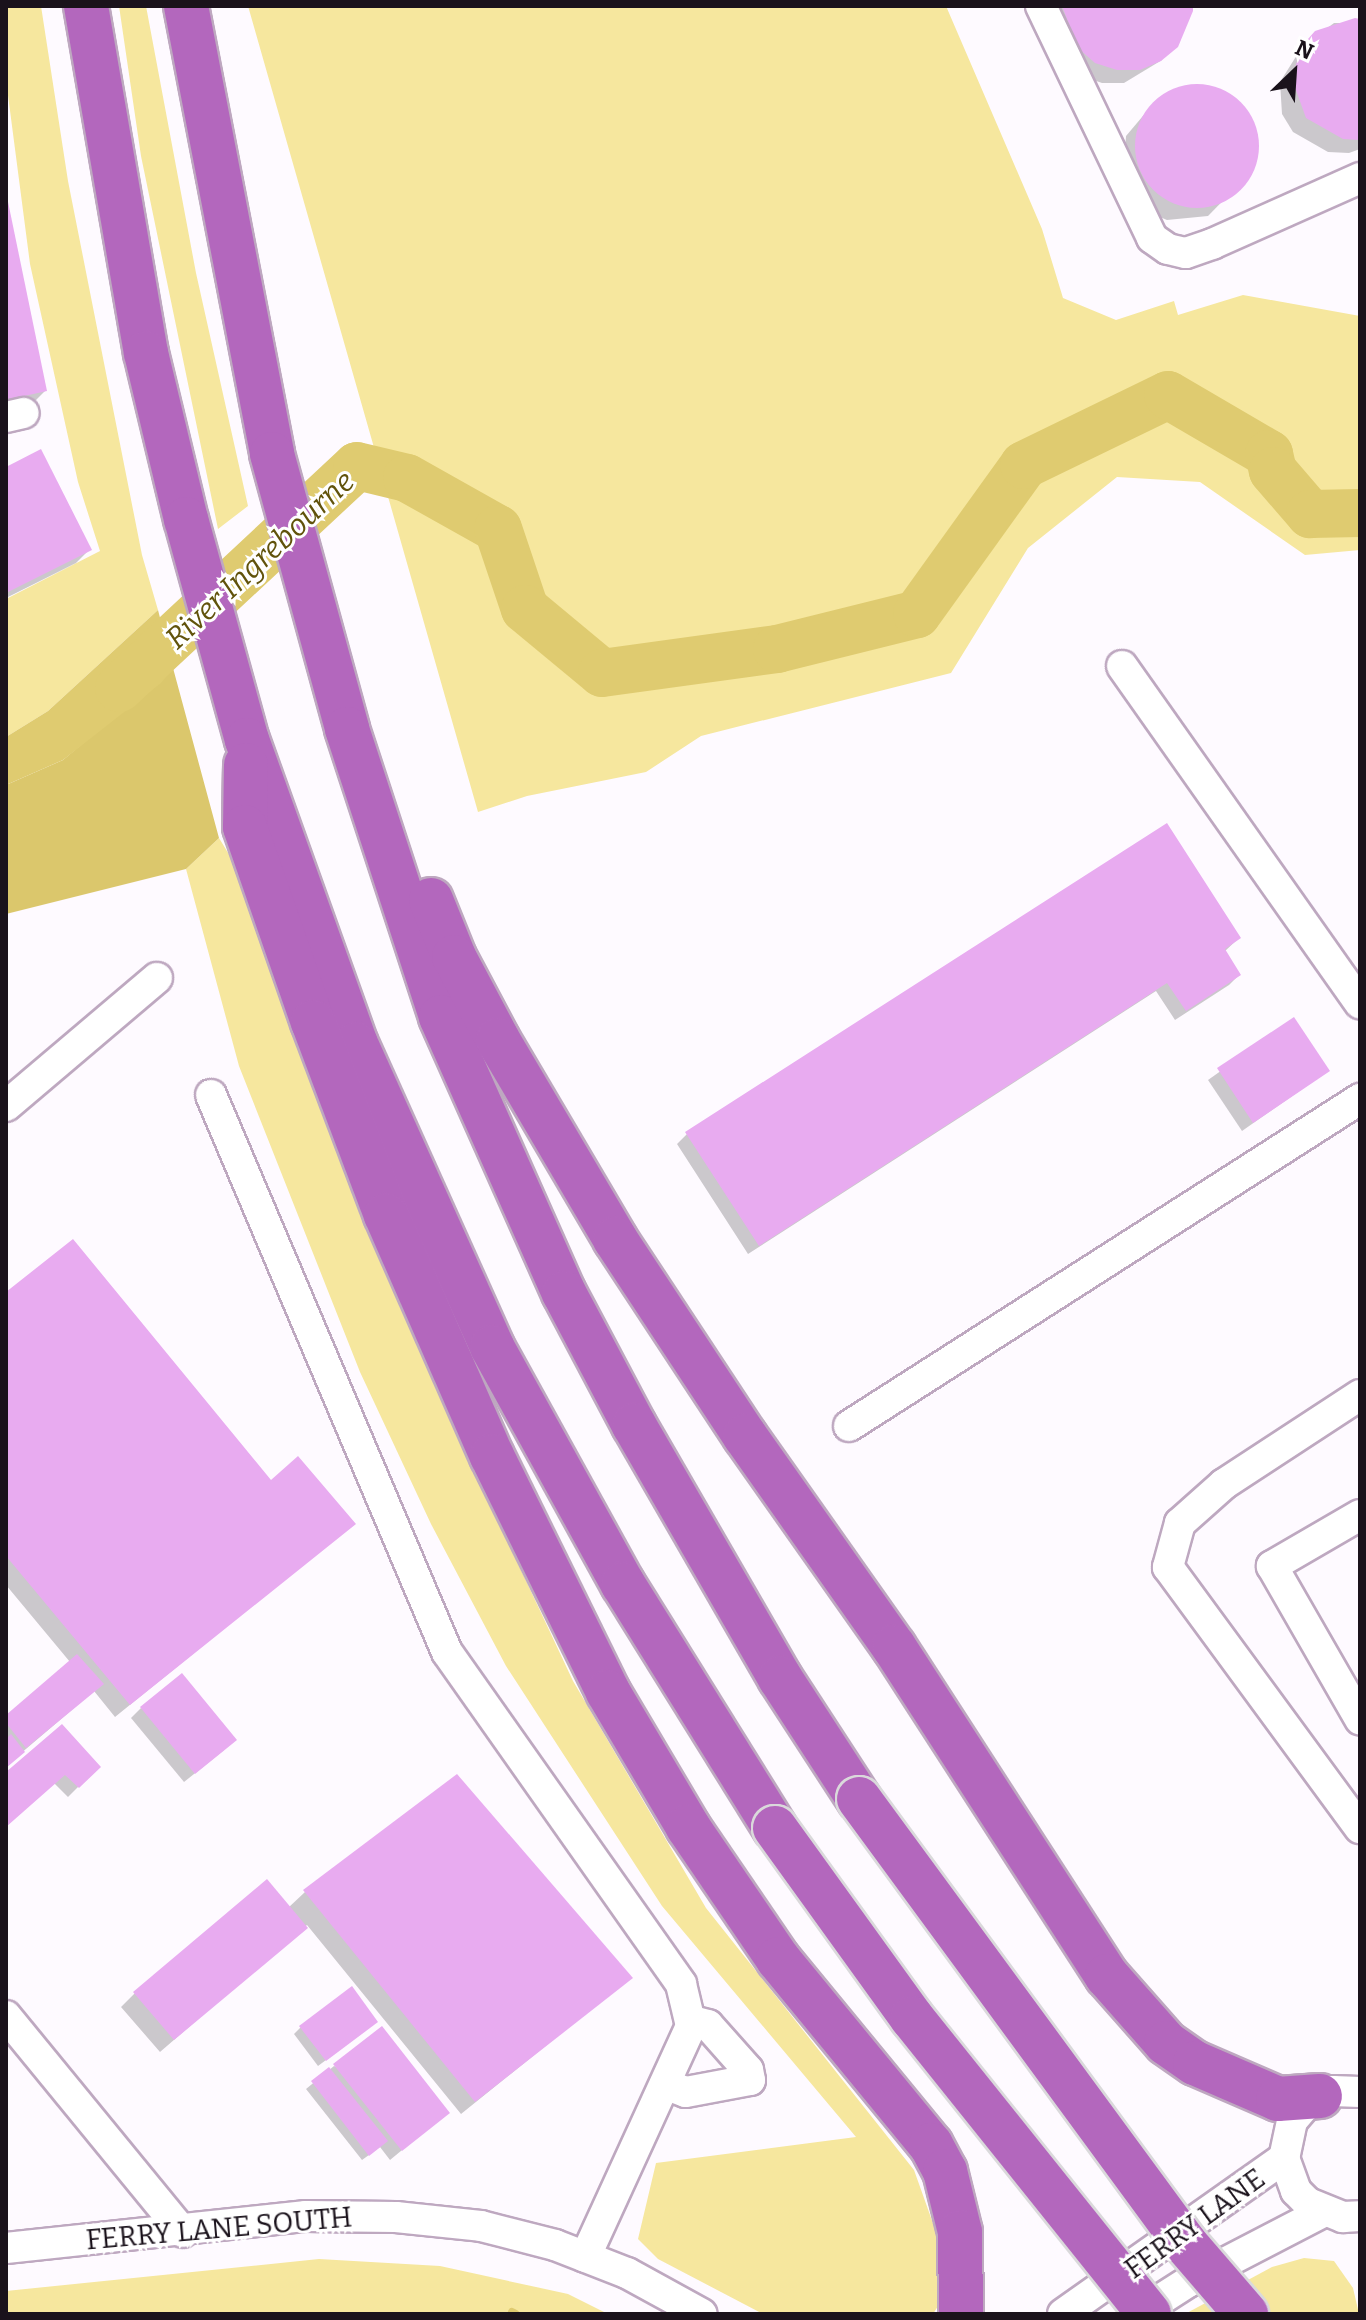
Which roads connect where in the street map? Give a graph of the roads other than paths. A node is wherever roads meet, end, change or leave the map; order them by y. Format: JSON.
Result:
{"nodes":[{"id":1,"x":86,"y":6,"type":"edge"},
{"id":2,"x":186,"y":6,"type":"edge"},
{"id":3,"x":1041,"y":6,"type":"edge"},
{"id":4,"x":1360,"y":178,"type":"edge"},
{"id":5,"x":1122,"y":666,"type":"dead end"},
{"id":6,"x":242,"y":722,"type":"junction"},
{"id":7,"x":347,"y":729,"type":"junction"},
{"id":8,"x":157,"y":978,"type":"dead end"},
{"id":9,"x":1356,"y":997,"type":"edge"},
{"id":10,"x":211,"y":1095,"type":"dead end"},
{"id":11,"x":1360,"y":1099,"type":"edge"},
{"id":12,"x":6,"y":1106,"type":"edge"},
{"id":13,"x":1360,"y":1395,"type":"edge"},
{"id":14,"x":849,"y":1426,"type":"dead end"},
{"id":15,"x":1360,"y":1515,"type":"edge"},
{"id":16,"x":1360,"y":1719,"type":"edge"},
{"id":17,"x":1360,"y":1828,"type":"edge"},
{"id":18,"x":6,"y":2016,"type":"edge"},
{"id":19,"x":692,"y":2021,"type":"junction"},
{"id":20,"x":665,"y":2084,"type":"junction"},
{"id":21,"x":1347,"y":2089,"type":"edge"},
{"id":22,"x":1284,"y":2158,"type":"junction"},
{"id":23,"x":1323,"y":2212,"type":"junction"},
{"id":24,"x":1360,"y":2216,"type":"edge"},
{"id":25,"x":183,"y":2232,"type":"junction"},
{"id":26,"x":6,"y":2248,"type":"edge"},
{"id":27,"x":585,"y":2257,"type":"junction"},
{"id":28,"x":702,"y":2314,"type":"edge"},
{"id":29,"x":961,"y":2314,"type":"edge"},
{"id":30,"x":1063,"y":2314,"type":"edge"},
{"id":31,"x":1138,"y":2314,"type":"edge"},
{"id":32,"x":1149,"y":2314,"type":"edge"},
{"id":33,"x":1246,"y":2314,"type":"edge"}],
"edges":[{"from":1,"to":6,"type":"highway"},
{"from":2,"to":7,"type":"highway"},
{"from":3,"to":4,"type":"street"},
{"from":5,"to":9,"type":"street"},
{"from":6,"to":29,"type":"highway"},
{"from":6,"to":32,"type":"highway","bridge":true},
{"from":7,"to":21,"type":"highway"},
{"from":7,"to":33,"type":"highway","bridge":true},
{"from":8,"to":12,"type":"street"},
{"from":10,"to":19,"type":"street"},
{"from":11,"to":14,"type":"street"},
{"from":13,"to":17,"type":"street"},
{"from":15,"to":16,"type":"street"},
{"from":18,"to":25,"type":"street"},
{"from":19,"to":20,"type":"street"},
{"from":19,"to":20,"type":"street"},
{"from":20,"to":27,"type":"street"},
{"from":21,"to":22,"type":"street"},
{"from":22,"to":23,"type":"street"},
{"from":22,"to":30,"type":"street","name":"FERRY LANE"},
{"from":23,"to":24,"type":"street"},
{"from":23,"to":31,"type":"street","name":"FERRY LANE"},
{"from":25,"to":26,"type":"street","name":"FERRY LANE SOUTH"},
{"from":25,"to":27,"type":"street","name":"FERRY LANE SOUTH"},
{"from":27,"to":28,"type":"street","name":"FERRY LANE SOUTH"}]}
